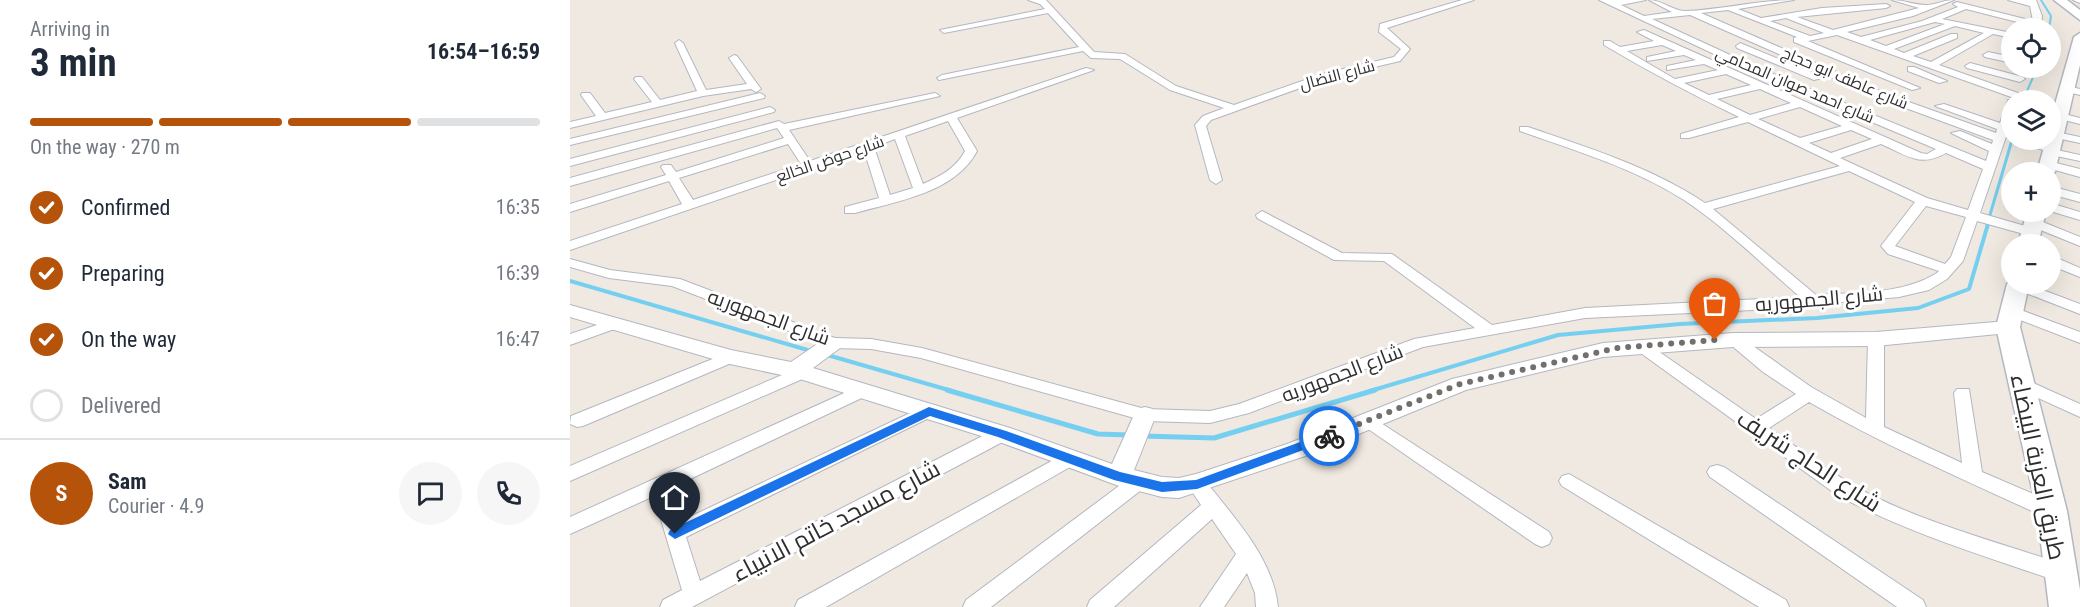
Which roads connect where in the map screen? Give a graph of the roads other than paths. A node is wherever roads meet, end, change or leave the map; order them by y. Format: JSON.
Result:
{"nodes":[{"id":1,"x":1470,"y":0,"type":"edge"},
{"id":2,"x":1642,"y":0,"type":"edge"},
{"id":3,"x":1653,"y":0,"type":"edge"},
{"id":4,"x":1668,"y":0,"type":"edge"},
{"id":5,"x":1701,"y":0,"type":"edge"},
{"id":6,"x":1738,"y":0,"type":"edge"},
{"id":7,"x":1788,"y":0,"type":"edge"},
{"id":8,"x":1817,"y":0,"type":"edge"},
{"id":9,"x":1864,"y":0,"type":"edge"},
{"id":10,"x":1896,"y":0,"type":"edge"},
{"id":11,"x":2012,"y":0,"type":"edge"},
{"id":12,"x":2060,"y":0,"type":"edge"},
{"id":13,"x":1037,"y":1,"type":"edge"},
{"id":14,"x":1632,"y":1,"type":"edge"},
{"id":15,"x":1947,"y":1,"type":"edge"},
{"id":16,"x":1607,"y":2,"type":"edge"},
{"id":17,"x":1981,"y":2,"type":"dead end"},
{"id":18,"x":2033,"y":2,"type":"edge"},
{"id":19,"x":1711,"y":4,"type":"junction"},
{"id":20,"x":1052,"y":5,"type":"edge"},
{"id":21,"x":1760,"y":5,"type":"junction"},
{"id":22,"x":1886,"y":6,"type":"junction"},
{"id":23,"x":1966,"y":6,"type":"junction"},
{"id":24,"x":1927,"y":8,"type":"junction"},
{"id":25,"x":1728,"y":9,"type":"junction"},
{"id":26,"x":1683,"y":10,"type":"junction"},
{"id":27,"x":1818,"y":10,"type":"junction"},
{"id":28,"x":1842,"y":11,"type":"junction"},
{"id":29,"x":1652,"y":12,"type":"dead end"},
{"id":30,"x":1694,"y":13,"type":"junction"},
{"id":31,"x":1911,"y":14,"type":"junction"},
{"id":32,"x":1994,"y":14,"type":"junction"},
{"id":33,"x":1788,"y":15,"type":"junction"},
{"id":34,"x":2080,"y":16,"type":"edge"},
{"id":35,"x":1643,"y":18,"type":"junction"},
{"id":36,"x":2014,"y":18,"type":"edge"},
{"id":37,"x":2024,"y":18,"type":"edge"},
{"id":38,"x":2037,"y":18,"type":"edge"},
{"id":39,"x":1757,"y":19,"type":"junction"},
{"id":40,"x":1934,"y":20,"type":"junction"},
{"id":41,"x":1880,"y":21,"type":"junction"},
{"id":42,"x":1981,"y":21,"type":"junction"},
{"id":43,"x":1720,"y":23,"type":"dead end"},
{"id":44,"x":1810,"y":24,"type":"junction"},
{"id":45,"x":1954,"y":24,"type":"junction"},
{"id":46,"x":1867,"y":25,"type":"junction"},
{"id":47,"x":2001,"y":25,"type":"edge"},
{"id":48,"x":1969,"y":27,"type":"junction"},
{"id":49,"x":944,"y":30,"type":"dead end"},
{"id":50,"x":1641,"y":32,"type":"dead end"},
{"id":51,"x":1991,"y":32,"type":"junction"},
{"id":52,"x":2001,"y":34,"type":"edge"},
{"id":53,"x":1813,"y":35,"type":"junction"},
{"id":54,"x":1954,"y":36,"type":"dead end"},
{"id":55,"x":1662,"y":42,"type":"junction"},
{"id":56,"x":679,"y":43,"type":"dead end"},
{"id":57,"x":1607,"y":43,"type":"dead end"},
{"id":58,"x":1761,"y":43,"type":"junction"},
{"id":59,"x":1862,"y":44,"type":"junction"},
{"id":60,"x":1740,"y":46,"type":"dead end"},
{"id":61,"x":1085,"y":48,"type":"junction"},
{"id":62,"x":1617,"y":50,"type":"junction"},
{"id":63,"x":1889,"y":50,"type":"junction"},
{"id":64,"x":1824,"y":51,"type":"junction"},
{"id":65,"x":1685,"y":52,"type":"junction"},
{"id":66,"x":1876,"y":55,"type":"junction"},
{"id":67,"x":1988,"y":55,"type":"dead end"},
{"id":68,"x":1793,"y":56,"type":"junction"},
{"id":69,"x":734,"y":58,"type":"dead end"},
{"id":70,"x":2001,"y":58,"type":"edge"},
{"id":71,"x":1650,"y":59,"type":"dead end"},
{"id":72,"x":1903,"y":60,"type":"junction"},
{"id":73,"x":1704,"y":61,"type":"junction"},
{"id":74,"x":2077,"y":64,"type":"edge"},
{"id":75,"x":1932,"y":66,"type":"junction"},
{"id":76,"x":1970,"y":66,"type":"dead end"},
{"id":77,"x":1670,"y":68,"type":"dead end"},
{"id":78,"x":1089,"y":70,"type":"dead end"},
{"id":79,"x":1726,"y":71,"type":"junction"},
{"id":80,"x":1875,"y":72,"type":"junction"},
{"id":81,"x":1959,"y":75,"type":"junction"},
{"id":82,"x":942,"y":78,"type":"dead end"},
{"id":83,"x":639,"y":79,"type":"dead end"},
{"id":84,"x":1844,"y":79,"type":"junction"},
{"id":85,"x":2020,"y":79,"type":"joint"},
{"id":86,"x":1942,"y":81,"type":"junction"},
{"id":87,"x":1674,"y":82,"type":"junction"},
{"id":88,"x":1931,"y":84,"type":"junction"},
{"id":89,"x":753,"y":86,"type":"junction"},
{"id":90,"x":1759,"y":86,"type":"junction"},
{"id":91,"x":1915,"y":88,"type":"junction"},
{"id":92,"x":2016,"y":90,"type":"edge"},
{"id":93,"x":703,"y":93,"type":"junction"},
{"id":94,"x":2001,"y":94,"type":"edge"},
{"id":95,"x":586,"y":95,"type":"dead end"},
{"id":96,"x":760,"y":96,"type":"junction"},
{"id":97,"x":935,"y":96,"type":"dead end"},
{"id":98,"x":1885,"y":97,"type":"junction"},
{"id":99,"x":1708,"y":98,"type":"junction"},
{"id":100,"x":658,"y":104,"type":"junction"},
{"id":101,"x":1799,"y":104,"type":"junction"},
{"id":102,"x":1934,"y":104,"type":"dead end"},
{"id":103,"x":1233,"y":108,"type":"junction"},
{"id":104,"x":770,"y":110,"type":"junction"},
{"id":105,"x":627,"y":111,"type":"junction"},
{"id":106,"x":2061,"y":113,"type":"edge"},
{"id":107,"x":2061,"y":116,"type":"edge"},
{"id":108,"x":602,"y":117,"type":"junction"},
{"id":109,"x":951,"y":117,"type":"junction"},
{"id":110,"x":1750,"y":118,"type":"junction"},
{"id":111,"x":2080,"y":121,"type":"edge"},
{"id":112,"x":637,"y":124,"type":"junction"},
{"id":113,"x":570,"y":126,"type":"edge"},
{"id":114,"x":781,"y":126,"type":"junction"},
{"id":115,"x":1850,"y":127,"type":"junction"},
{"id":116,"x":1524,"y":129,"type":"dead end"},
{"id":117,"x":899,"y":135,"type":"junction"},
{"id":118,"x":2001,"y":135,"type":"edge"},
{"id":119,"x":1685,"y":136,"type":"dead end"},
{"id":120,"x":2001,"y":136,"type":"edge"},
{"id":121,"x":2001,"y":136,"type":"edge"},
{"id":122,"x":790,"y":140,"type":"junction"},
{"id":123,"x":1881,"y":140,"type":"junction"},
{"id":124,"x":2080,"y":140,"type":"edge"},
{"id":125,"x":570,"y":142,"type":"edge"},
{"id":126,"x":648,"y":142,"type":"junction"},
{"id":127,"x":1800,"y":142,"type":"junction"},
{"id":128,"x":2001,"y":144,"type":"edge"},
{"id":129,"x":868,"y":146,"type":"junction"},
{"id":130,"x":1945,"y":149,"type":"junction"},
{"id":131,"x":2034,"y":150,"type":"edge"},
{"id":132,"x":658,"y":157,"type":"junction"},
{"id":133,"x":1831,"y":157,"type":"junction"},
{"id":134,"x":2049,"y":157,"type":"edge"},
{"id":135,"x":2080,"y":158,"type":"edge"},
{"id":136,"x":570,"y":163,"type":"edge"},
{"id":137,"x":808,"y":166,"type":"junction"},
{"id":138,"x":1851,"y":167,"type":"junction"},
{"id":139,"x":1989,"y":167,"type":"junction"},
{"id":140,"x":2080,"y":173,"type":"edge"},
{"id":141,"x":672,"y":174,"type":"junction"},
{"id":142,"x":1216,"y":180,"type":"dead end"},
{"id":143,"x":570,"y":182,"type":"edge"},
{"id":144,"x":2080,"y":188,"type":"edge"},
{"id":145,"x":919,"y":189,"type":"junction"},
{"id":146,"x":2061,"y":193,"type":"edge"},
{"id":147,"x":2080,"y":198,"type":"edge"},
{"id":148,"x":885,"y":199,"type":"junction"},
{"id":149,"x":1923,"y":201,"type":"junction"},
{"id":150,"x":690,"y":206,"type":"junction"},
{"id":151,"x":570,"y":207,"type":"edge"},
{"id":152,"x":1703,"y":208,"type":"junction"},
{"id":153,"x":849,"y":210,"type":"dead end"},
{"id":154,"x":2061,"y":210,"type":"edge"},
{"id":155,"x":1262,"y":215,"type":"dead end"},
{"id":156,"x":2080,"y":216,"type":"edge"},
{"id":157,"x":1978,"y":217,"type":"junction"},
{"id":158,"x":2030,"y":228,"type":"edge"},
{"id":159,"x":2080,"y":242,"type":"edge"},
{"id":160,"x":570,"y":246,"type":"edge"},
{"id":161,"x":570,"y":263,"type":"edge"},
{"id":162,"x":2061,"y":264,"type":"edge"},
{"id":163,"x":1949,"y":270,"type":"junction"},
{"id":164,"x":2080,"y":273,"type":"edge"},
{"id":165,"x":2015,"y":294,"type":"edge"},
{"id":166,"x":2043,"y":294,"type":"edge"},
{"id":167,"x":1813,"y":300,"type":"junction"},
{"id":168,"x":2080,"y":309,"type":"edge"},
{"id":169,"x":570,"y":311,"type":"edge"},
{"id":170,"x":2009,"y":319,"type":"junction"},
{"id":171,"x":612,"y":325,"type":"junction"},
{"id":172,"x":1488,"y":330,"type":"junction"},
{"id":173,"x":2080,"y":338,"type":"edge"},
{"id":174,"x":1876,"y":339,"type":"junction"},
{"id":175,"x":570,"y":340,"type":"edge"},
{"id":176,"x":1733,"y":340,"type":"junction"},
{"id":177,"x":830,"y":345,"type":"junction"},
{"id":178,"x":1639,"y":346,"type":"junction"},
{"id":179,"x":730,"y":357,"type":"junction"},
{"id":180,"x":801,"y":368,"type":"junction"},
{"id":181,"x":2020,"y":383,"type":"junction"},
{"id":182,"x":862,"y":391,"type":"junction"},
{"id":183,"x":1810,"y":393,"type":"junction"},
{"id":184,"x":1963,"y":393,"type":"dead end"},
{"id":185,"x":929,"y":411,"type":"junction"},
{"id":186,"x":2080,"y":411,"type":"edge"},
{"id":187,"x":1367,"y":420,"type":"junction"},
{"id":188,"x":577,"y":421,"type":"dead end"},
{"id":189,"x":1142,"y":421,"type":"junction"},
{"id":190,"x":1755,"y":428,"type":"junction"},
{"id":191,"x":1875,"y":431,"type":"junction"},
{"id":192,"x":1002,"y":434,"type":"junction"},
{"id":193,"x":1068,"y":459,"type":"junction"},
{"id":194,"x":1128,"y":472,"type":"junction"},
{"id":195,"x":1718,"y":472,"type":"dead end"},
{"id":196,"x":570,"y":474,"type":"edge"},
{"id":197,"x":1973,"y":475,"type":"junction"},
{"id":198,"x":1569,"y":481,"type":"dead end"},
{"id":199,"x":1197,"y":484,"type":"junction"},
{"id":200,"x":660,"y":485,"type":"junction"},
{"id":201,"x":1213,"y":506,"type":"junction"},
{"id":202,"x":2052,"y":511,"type":"junction"},
{"id":203,"x":570,"y":526,"type":"edge"},
{"id":204,"x":675,"y":534,"type":"junction"},
{"id":205,"x":1542,"y":538,"type":"dead end"},
{"id":206,"x":1247,"y":556,"type":"junction"},
{"id":207,"x":2060,"y":573,"type":"junction"},
{"id":208,"x":694,"y":595,"type":"junction"},
{"id":209,"x":1913,"y":606,"type":"edge"},
{"id":210,"x":671,"y":607,"type":"edge"},
{"id":211,"x":806,"y":607,"type":"edge"},
{"id":212,"x":974,"y":607,"type":"edge"},
{"id":213,"x":1098,"y":607,"type":"edge"},
{"id":214,"x":1211,"y":607,"type":"edge"},
{"id":215,"x":1267,"y":607,"type":"edge"},
{"id":216,"x":1778,"y":607,"type":"edge"},
{"id":217,"x":2066,"y":607,"type":"edge"}],
"edges":[{"from":1,"to":103,"type":"street","name":"شارع النضال"},
{"from":2,"to":14,"type":"street"},
{"from":3,"to":26,"type":"street"},
{"from":4,"to":26,"type":"street"},
{"from":5,"to":19,"type":"street"},
{"from":6,"to":19,"type":"street"},
{"from":7,"to":21,"type":"street"},
{"from":7,"to":27,"type":"street"},
{"from":8,"to":28,"type":"street"},
{"from":9,"to":22,"type":"street"},
{"from":10,"to":24,"type":"street"},
{"from":11,"to":18,"type":"street"},
{"from":12,"to":34,"type":"main road"},
{"from":13,"to":20,"type":"street"},
{"from":14,"to":16,"type":"street"},
{"from":14,"to":29,"type":"street"},
{"from":15,"to":23,"type":"street"},
{"from":15,"to":24,"type":"street"},
{"from":16,"to":35,"type":"street","name":"شارع احمد صوان المحامي"},
{"from":17,"to":37,"type":"street"},
{"from":18,"to":38,"type":"street"},
{"from":19,"to":25,"type":"street"},
{"from":20,"to":49,"type":"street"},
{"from":20,"to":61,"type":"street"},
{"from":21,"to":25,"type":"street"},
{"from":21,"to":33,"type":"street"},
{"from":22,"to":28,"type":"street"},
{"from":22,"to":31,"type":"street"},
{"from":23,"to":32,"type":"street"},
{"from":23,"to":40,"type":"street"},
{"from":24,"to":31,"type":"street"},
{"from":25,"to":30,"type":"street"},
{"from":25,"to":39,"type":"street"},
{"from":26,"to":30,"type":"street"},
{"from":26,"to":35,"type":"street"},
{"from":27,"to":28,"type":"street"},
{"from":27,"to":33,"type":"street"},
{"from":28,"to":41,"type":"street"},
{"from":28,"to":44,"type":"street"},
{"from":28,"to":46,"type":"street"},
{"from":30,"to":58,"type":"street","name":"شارع عاطف ابو حجاج"},
{"from":31,"to":40,"type":"street"},
{"from":31,"to":41,"type":"street"},
{"from":32,"to":36,"type":"street"},
{"from":32,"to":42,"type":"street"},
{"from":33,"to":39,"type":"street"},
{"from":33,"to":44,"type":"street"},
{"from":35,"to":130,"type":"street","name":"شارع احمد صوان المحامي"},
{"from":39,"to":43,"type":"street"},
{"from":39,"to":53,"type":"street"},
{"from":40,"to":45,"type":"street"},
{"from":40,"to":59,"type":"street"},
{"from":41,"to":46,"type":"street"},
{"from":42,"to":47,"type":"street"},
{"from":42,"to":48,"type":"street"},
{"from":44,"to":53,"type":"street"},
{"from":45,"to":48,"type":"street"},
{"from":45,"to":63,"type":"street"},
{"from":46,"to":53,"type":"street"},
{"from":48,"to":51,"type":"street"},
{"from":50,"to":55,"type":"street"},
{"from":51,"to":52,"type":"street"},
{"from":51,"to":75,"type":"street"},
{"from":53,"to":58,"type":"street"},
{"from":53,"to":59,"type":"street"},
{"from":53,"to":59,"type":"street"},
{"from":53,"to":64,"type":"street"},
{"from":53,"to":88,"type":"street"},
{"from":54,"to":72,"type":"street"},
{"from":55,"to":62,"type":"street"},
{"from":55,"to":65,"type":"street"},
{"from":56,"to":93,"type":"street"},
{"from":57,"to":62,"type":"street"},
{"from":58,"to":68,"type":"street","name":"شارع عاطف ابو حجاج"},
{"from":59,"to":63,"type":"street"},
{"from":59,"to":66,"type":"street"},
{"from":60,"to":120,"type":"street"},
{"from":61,"to":82,"type":"street"},
{"from":61,"to":103,"type":"street"},
{"from":62,"to":87,"type":"street"},
{"from":63,"to":66,"type":"street"},
{"from":63,"to":72,"type":"street"},
{"from":64,"to":68,"type":"street"},
{"from":64,"to":80,"type":"street"},
{"from":65,"to":71,"type":"street"},
{"from":65,"to":73,"type":"street"},
{"from":66,"to":72,"type":"street"},
{"from":67,"to":70,"type":"street"},
{"from":68,"to":84,"type":"street","name":"شارع عاطف ابو حجاج"},
{"from":69,"to":89,"type":"street"},
{"from":72,"to":75,"type":"street"},
{"from":72,"to":86,"type":"street"},
{"from":73,"to":77,"type":"street"},
{"from":73,"to":79,"type":"street"},
{"from":74,"to":106,"type":"main road"},
{"from":75,"to":81,"type":"street"},
{"from":76,"to":85,"type":"street"},
{"from":78,"to":109,"type":"street","name":"شارع حوض الخالع"},
{"from":79,"to":87,"type":"street"},
{"from":79,"to":90,"type":"street"},
{"from":80,"to":84,"type":"street"},
{"from":80,"to":91,"type":"street"},
{"from":81,"to":86,"type":"street"},
{"from":81,"to":94,"type":"street"},
{"from":83,"to":100,"type":"street"},
{"from":84,"to":98,"type":"street","name":"شارع عاطف ابو حجاج"},
{"from":85,"to":92,"type":"street","name":"شارع الجمهوريه"},
{"from":86,"to":88,"type":"street"},
{"from":87,"to":99,"type":"street"},
{"from":88,"to":91,"type":"street"},
{"from":89,"to":93,"type":"street"},
{"from":89,"to":96,"type":"street"},
{"from":90,"to":99,"type":"street"},
{"from":90,"to":101,"type":"street"},
{"from":91,"to":98,"type":"street"},
{"from":93,"to":100,"type":"street"},
{"from":95,"to":108,"type":"street"},
{"from":96,"to":104,"type":"street"},
{"from":96,"to":112,"type":"street"},
{"from":97,"to":114,"type":"street"},
{"from":98,"to":121,"type":"street","name":"شارع عاطف ابو حجاج"},
{"from":99,"to":110,"type":"street"},
{"from":100,"to":105,"type":"street"},
{"from":101,"to":110,"type":"street"},
{"from":101,"to":115,"type":"street"},
{"from":102,"to":118,"type":"street"},
{"from":103,"to":142,"type":"street","name":"شارع النضال"},
{"from":104,"to":114,"type":"street"},
{"from":104,"to":126,"type":"street"},
{"from":105,"to":108,"type":"street"},
{"from":105,"to":112,"type":"street"},
{"from":107,"to":111,"type":"street"},
{"from":108,"to":113,"type":"street"},
{"from":109,"to":117,"type":"street","name":"شارع حوض الخالع"},
{"from":109,"to":145,"type":"street"},
{"from":110,"to":119,"type":"street"},
{"from":110,"to":127,"type":"street"},
{"from":112,"to":125,"type":"street"},
{"from":112,"to":126,"type":"street"},
{"from":114,"to":122,"type":"street"},
{"from":114,"to":132,"type":"street"},
{"from":115,"to":123,"type":"street"},
{"from":115,"to":127,"type":"street"},
{"from":116,"to":152,"type":"street"},
{"from":117,"to":129,"type":"street","name":"شارع حوض الخالع"},
{"from":117,"to":145,"type":"street"},
{"from":122,"to":137,"type":"street"},
{"from":122,"to":141,"type":"street"},
{"from":123,"to":130,"type":"street"},
{"from":123,"to":133,"type":"street"},
{"from":124,"to":134,"type":"street"},
{"from":126,"to":132,"type":"street"},
{"from":126,"to":136,"type":"street"},
{"from":127,"to":133,"type":"street"},
{"from":128,"to":139,"type":"street","name":"شارع الجمهوريه"},
{"from":129,"to":137,"type":"street","name":"شارع حوض الخالع"},
{"from":129,"to":148,"type":"street"},
{"from":130,"to":139,"type":"street","name":"شارع احمد صوان المحامي"},
{"from":131,"to":134,"type":"street"},
{"from":132,"to":141,"type":"street"},
{"from":132,"to":143,"type":"street"},
{"from":133,"to":138,"type":"street"},
{"from":134,"to":135,"type":"street"},
{"from":134,"to":140,"type":"street"},
{"from":134,"to":144,"type":"street"},
{"from":137,"to":150,"type":"street","name":"شارع حوض الخالع"},
{"from":138,"to":149,"type":"street"},
{"from":138,"to":152,"type":"street"},
{"from":139,"to":157,"type":"street","name":"شارع الجمهوريه"},
{"from":141,"to":150,"type":"street"},
{"from":141,"to":151,"type":"street"},
{"from":145,"to":148,"type":"street"},
{"from":146,"to":147,"type":"street"},
{"from":148,"to":153,"type":"street"},
{"from":149,"to":157,"type":"street"},
{"from":149,"to":163,"type":"street"},
{"from":150,"to":160,"type":"street","name":"شارع حوض الخالع"},
{"from":152,"to":167,"type":"street"},
{"from":154,"to":156,"type":"street"},
{"from":155,"to":172,"type":"street"},
{"from":157,"to":158,"type":"street"},
{"from":157,"to":163,"type":"street","name":"شارع الجمهوريه"},
{"from":158,"to":159,"type":"street"},
{"from":161,"to":177,"type":"street","name":"شارع الجمهوريه"},
{"from":162,"to":164,"type":"street"},
{"from":163,"to":167,"type":"street","name":"شارع الجمهوريه"},
{"from":165,"to":170,"type":"main road"},
{"from":166,"to":168,"type":"street"},
{"from":167,"to":172,"type":"street","name":"شارع الجمهوريه"},
{"from":169,"to":171,"type":"street","name":"شارع الجمهوريه"},
{"from":170,"to":173,"type":"street"},
{"from":170,"to":174,"type":"street","name":"شارع الجمهوريه"},
{"from":170,"to":181,"type":"main road","name":"طريق العزبة البيضاء"},
{"from":171,"to":175,"type":"street"},
{"from":171,"to":179,"type":"street","name":"شارع الجمهوريه"},
{"from":172,"to":189,"type":"street","name":"شارع الجمهوريه"},
{"from":174,"to":176,"type":"street","name":"شارع الجمهوريه"},
{"from":174,"to":191,"type":"street"},
{"from":176,"to":178,"type":"street","name":"شارع الجمهوريه"},
{"from":176,"to":183,"type":"street"},
{"from":177,"to":180,"type":"street"},
{"from":177,"to":189,"type":"street","name":"شارع الجمهوريه"},
{"from":178,"to":187,"type":"street","name":"شارع الجمهوريه"},
{"from":178,"to":190,"type":"street","name":"شارع الحاج شريف"},
{"from":179,"to":180,"type":"street","name":"شارع الجمهوريه"},
{"from":179,"to":188,"type":"street"},
{"from":180,"to":182,"type":"street","name":"شارع الجمهوريه"},
{"from":180,"to":196,"type":"street"},
{"from":181,"to":186,"type":"street"},
{"from":181,"to":202,"type":"main road","name":"طريق العزبة البيضاء"},
{"from":182,"to":185,"type":"street","name":"شارع الجمهوريه"},
{"from":182,"to":200,"type":"street"},
{"from":183,"to":190,"type":"street"},
{"from":183,"to":191,"type":"street"},
{"from":184,"to":197,"type":"street"},
{"from":185,"to":192,"type":"street","name":"شارع الجمهوريه"},
{"from":185,"to":204,"type":"street"},
{"from":187,"to":199,"type":"street","name":"شارع الجمهوريه"},
{"from":187,"to":205,"type":"street"},
{"from":189,"to":194,"type":"street"},
{"from":190,"to":207,"type":"street","name":"شارع الحاج شريف"},
{"from":191,"to":197,"type":"street"},
{"from":192,"to":193,"type":"street","name":"شارع الجمهوريه"},
{"from":192,"to":208,"type":"street","name":"شارع مسجد خاتم الانبياء"},
{"from":193,"to":194,"type":"street","name":"شارع الجمهوريه"},
{"from":193,"to":211,"type":"street"},
{"from":194,"to":199,"type":"street","name":"شارع الجمهوريه"},
{"from":194,"to":212,"type":"street"},
{"from":195,"to":209,"type":"street"},
{"from":197,"to":202,"type":"street"},
{"from":198,"to":216,"type":"street"},
{"from":199,"to":201,"type":"street"},
{"from":200,"to":203,"type":"street"},
{"from":200,"to":204,"type":"street"},
{"from":201,"to":206,"type":"street"},
{"from":201,"to":213,"type":"street"},
{"from":202,"to":207,"type":"main road","name":"طريق العزبة البيضاء"},
{"from":204,"to":208,"type":"street"},
{"from":206,"to":214,"type":"street"},
{"from":206,"to":215,"type":"street"},
{"from":207,"to":217,"type":"main road","name":"طريق العزبة البيضاء"},
{"from":208,"to":210,"type":"street","name":"شارع مسجد خاتم الانبياء"}]}
